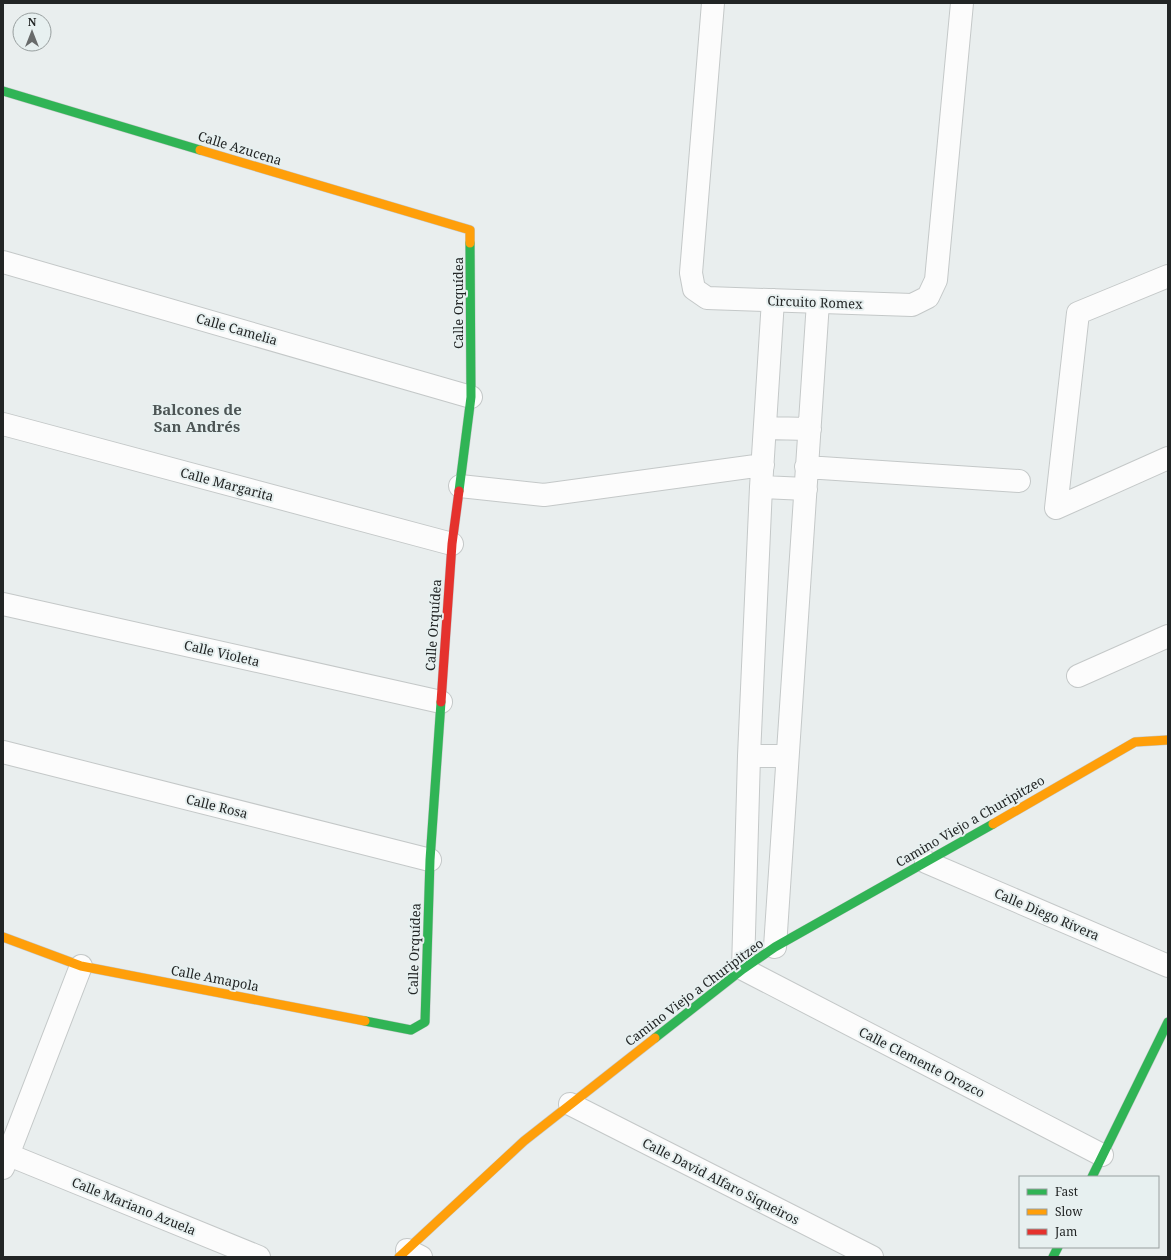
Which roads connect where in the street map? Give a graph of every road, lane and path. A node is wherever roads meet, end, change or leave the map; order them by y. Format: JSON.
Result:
{"nodes":[{"id":1,"x":713,"y":3,"type":"edge"},
{"id":2,"x":962,"y":3,"type":"edge"},
{"id":3,"x":3,"y":91,"type":"edge"},
{"id":4,"x":470,"y":230,"type":"joint"},
{"id":5,"x":3,"y":262,"type":"edge"},
{"id":6,"x":1168,"y":276,"type":"edge"},
{"id":7,"x":773,"y":300,"type":"junction"},
{"id":8,"x":818,"y":302,"type":"junction"},
{"id":9,"x":471,"y":397,"type":"junction"},
{"id":10,"x":3,"y":424,"type":"edge"},
{"id":11,"x":765,"y":428,"type":"junction"},
{"id":12,"x":810,"y":429,"type":"junction"},
{"id":13,"x":1168,"y":458,"type":"edge"},
{"id":14,"x":763,"y":465,"type":"junction"},
{"id":15,"x":806,"y":467,"type":"junction"},
{"id":16,"x":1019,"y":481,"type":"dead end"},
{"id":17,"x":460,"y":486,"type":"junction"},
{"id":18,"x":761,"y":487,"type":"junction"},
{"id":19,"x":806,"y":489,"type":"junction"},
{"id":20,"x":452,"y":544,"type":"junction"},
{"id":21,"x":3,"y":604,"type":"edge"},
{"id":22,"x":1168,"y":636,"type":"edge"},
{"id":23,"x":1078,"y":676,"type":"dead end"},
{"id":24,"x":441,"y":702,"type":"junction"},
{"id":25,"x":1168,"y":740,"type":"edge"},
{"id":26,"x":3,"y":752,"type":"edge"},
{"id":27,"x":749,"y":756,"type":"junction"},
{"id":28,"x":787,"y":756,"type":"junction"},
{"id":29,"x":430,"y":860,"type":"junction"},
{"id":30,"x":926,"y":862,"type":"junction"},
{"id":31,"x":3,"y":937,"type":"edge"},
{"id":32,"x":775,"y":947,"type":"junction"},
{"id":33,"x":81,"y":966,"type":"junction"},
{"id":34,"x":1168,"y":966,"type":"edge"},
{"id":35,"x":742,"y":969,"type":"junction"},
{"id":36,"x":425,"y":1022,"type":"joint"},
{"id":37,"x":1168,"y":1022,"type":"edge"},
{"id":38,"x":570,"y":1104,"type":"junction"},
{"id":39,"x":1102,"y":1156,"type":"junction"},
{"id":40,"x":6,"y":1162,"type":"edge"},
{"id":41,"x":1092,"y":1176,"type":"edge"},
{"id":42,"x":409,"y":1255,"type":"edge"},
{"id":43,"x":258,"y":1257,"type":"edge"},
{"id":44,"x":872,"y":1257,"type":"edge"}],
"edges":[{"from":1,"to":7,"type":"street","name":"Circuito Romex"},
{"from":2,"to":8,"type":"street","name":"Circuito Romex"},
{"from":3,"to":4,"type":"street","name":"Calle Azucena"},
{"from":4,"to":9,"type":"street","name":"Calle Orquídea"},
{"from":5,"to":9,"type":"street","name":"Calle Camelia"},
{"from":6,"to":13,"type":"street"},
{"from":7,"to":8,"type":"street","name":"Circuito Romex"},
{"from":7,"to":11,"type":"street"},
{"from":8,"to":12,"type":"street"},
{"from":9,"to":17,"type":"street","name":"Calle Orquídea"},
{"from":10,"to":20,"type":"street","name":"Calle Margarita"},
{"from":11,"to":12,"type":"street"},
{"from":11,"to":14,"type":"street"},
{"from":12,"to":15,"type":"street"},
{"from":14,"to":17,"type":"street"},
{"from":14,"to":18,"type":"street"},
{"from":15,"to":16,"type":"street"},
{"from":15,"to":19,"type":"street"},
{"from":17,"to":20,"type":"street","name":"Calle Orquídea"},
{"from":18,"to":19,"type":"street"},
{"from":18,"to":27,"type":"street"},
{"from":19,"to":28,"type":"street"},
{"from":20,"to":24,"type":"street","name":"Calle Orquídea"},
{"from":21,"to":24,"type":"street","name":"Calle Violeta"},
{"from":22,"to":23,"type":"street"},
{"from":24,"to":29,"type":"street","name":"Calle Orquídea"},
{"from":25,"to":30,"type":"street","name":"Camino Viejo a Churipitzeo"},
{"from":26,"to":29,"type":"street","name":"Calle Rosa"},
{"from":27,"to":28,"type":"street"},
{"from":27,"to":35,"type":"street"},
{"from":28,"to":32,"type":"street"},
{"from":29,"to":36,"type":"street","name":"Calle Orquídea"},
{"from":30,"to":32,"type":"street","name":"Camino Viejo a Churipitzeo"},
{"from":30,"to":34,"type":"street","name":"Calle Diego Rivera"},
{"from":31,"to":33,"type":"street","name":"Calle Amapola"},
{"from":32,"to":35,"type":"street","name":"Camino Viejo a Churipitzeo"},
{"from":33,"to":36,"type":"street","name":"Calle Amapola"},
{"from":33,"to":40,"type":"street"},
{"from":35,"to":38,"type":"street","name":"Camino Viejo a Churipitzeo"},
{"from":35,"to":39,"type":"street","name":"Calle Clemente Orozco"},
{"from":37,"to":39,"type":"street"},
{"from":38,"to":42,"type":"street","name":"Camino Viejo a Churipitzeo"},
{"from":38,"to":44,"type":"street","name":"Calle David Alfaro Siqueiros"},
{"from":39,"to":41,"type":"street"},
{"from":40,"to":43,"type":"street","name":"Calle Mariano Azuela"}]}
